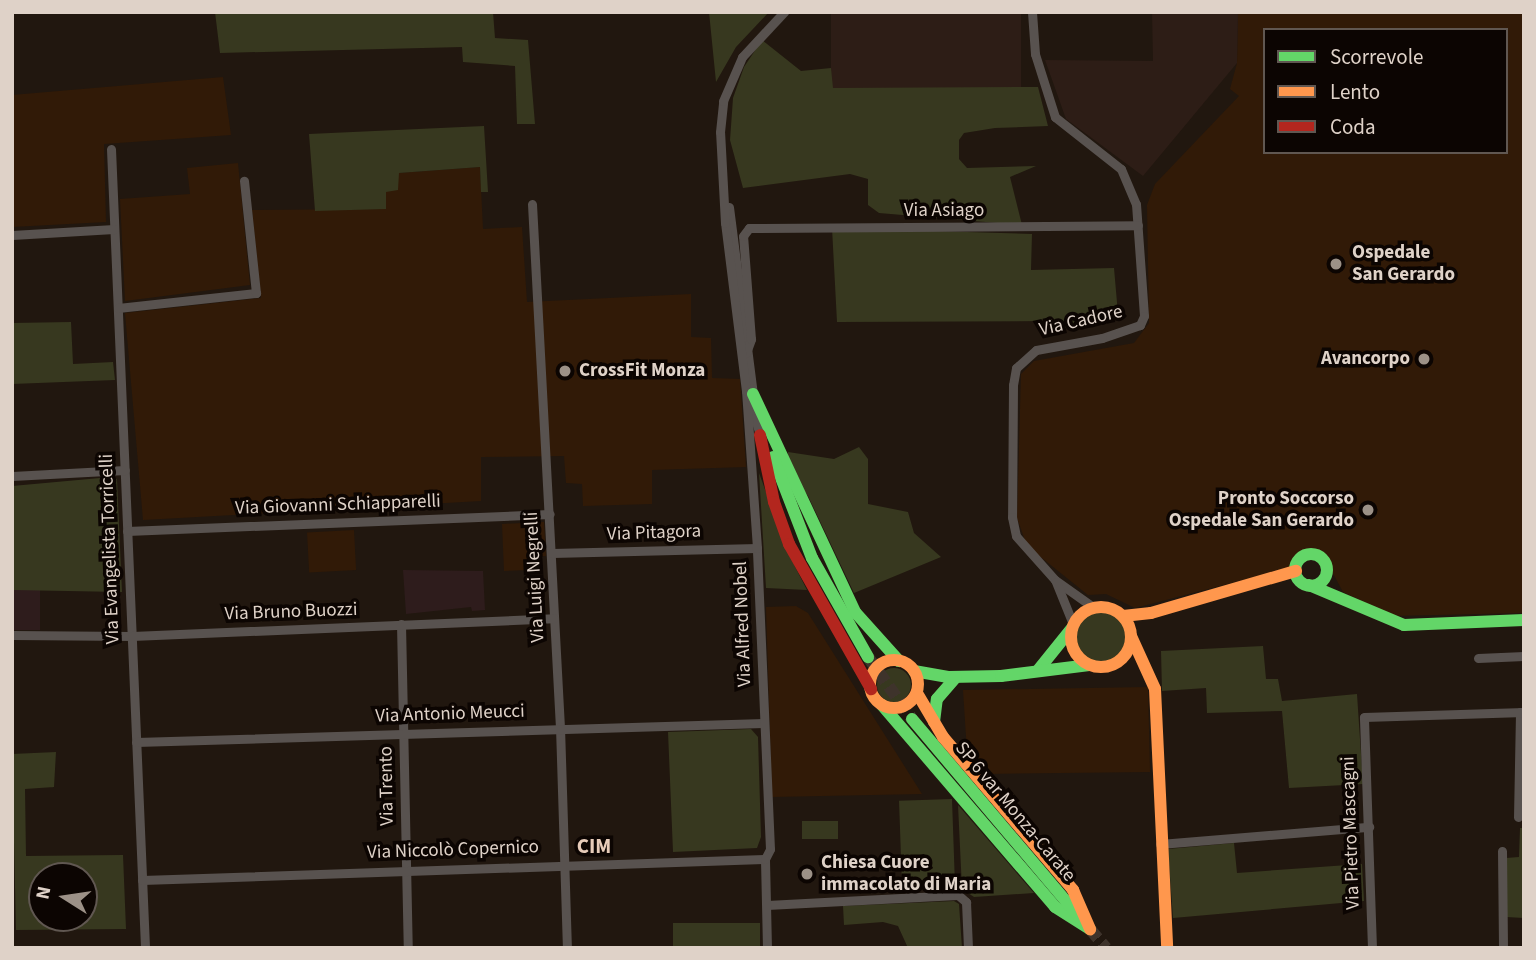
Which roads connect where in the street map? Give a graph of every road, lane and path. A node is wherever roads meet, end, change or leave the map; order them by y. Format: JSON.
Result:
{"nodes":[{"id":1,"x":783,"y":12,"type":"edge"},
{"id":2,"x":1032,"y":12,"type":"edge"},
{"id":3,"x":111,"y":149,"type":"dead end"},
{"id":4,"x":244,"y":181,"type":"dead end"},
{"id":5,"x":532,"y":204,"type":"dead end"},
{"id":6,"x":1138,"y":225,"type":"junction"},
{"id":7,"x":749,"y":228,"type":"joint"},
{"id":8,"x":114,"y":229,"type":"junction"},
{"id":9,"x":12,"y":234,"type":"edge"},
{"id":10,"x":736,"y":299,"type":"junction"},
{"id":11,"x":118,"y":308,"type":"junction"},
{"id":12,"x":746,"y":353,"type":"junction"},
{"id":13,"x":750,"y":392,"type":"junction"},
{"id":14,"x":760,"y":435,"type":"junction"},
{"id":15,"x":125,"y":470,"type":"junction"},
{"id":16,"x":12,"y":476,"type":"edge"},
{"id":17,"x":784,"y":492,"type":"junction"},
{"id":18,"x":550,"y":514,"type":"junction"},
{"id":19,"x":127,"y":531,"type":"junction"},
{"id":20,"x":757,"y":548,"type":"junction"},
{"id":21,"x":552,"y":554,"type":"junction"},
{"id":22,"x":1296,"y":571,"type":"junction"},
{"id":23,"x":1326,"y":576,"type":"junction"},
{"id":24,"x":1279,"y":579,"type":"junction"},
{"id":25,"x":1055,"y":580,"type":"junction"},
{"id":26,"x":1306,"y":584,"type":"junction"},
{"id":27,"x":1336,"y":595,"type":"junction"},
{"id":28,"x":1093,"y":607,"type":"junction"},
{"id":29,"x":1151,"y":614,"type":"junction"},
{"id":30,"x":1123,"y":616,"type":"junction"},
{"id":31,"x":554,"y":618,"type":"junction"},
{"id":32,"x":1524,"y":620,"type":"edge"},
{"id":33,"x":401,"y":624,"type":"junction"},
{"id":34,"x":1073,"y":626,"type":"junction"},
{"id":35,"x":1131,"y":633,"type":"junction"},
{"id":36,"x":12,"y":635,"type":"edge"},
{"id":37,"x":131,"y":636,"type":"junction"},
{"id":38,"x":1125,"y":656,"type":"junction"},
{"id":39,"x":1524,"y":656,"type":"edge"},
{"id":40,"x":868,"y":657,"type":"tunnel mouth"},
{"id":41,"x":1478,"y":658,"type":"dead end"},
{"id":42,"x":899,"y":661,"type":"junction"},
{"id":43,"x":1090,"y":665,"type":"junction"},
{"id":44,"x":1148,"y":668,"type":"junction"},
{"id":45,"x":1039,"y":669,"type":"junction"},
{"id":46,"x":915,"y":671,"type":"junction"},
{"id":47,"x":953,"y":677,"type":"junction"},
{"id":48,"x":871,"y":689,"type":"junction"},
{"id":49,"x":917,"y":691,"type":"junction"},
{"id":50,"x":882,"y":705,"type":"junction"},
{"id":51,"x":1522,"y":712,"type":"edge"},
{"id":52,"x":912,"y":719,"type":"tunnel mouth"},
{"id":53,"x":934,"y":722,"type":"junction"},
{"id":54,"x":764,"y":723,"type":"junction"},
{"id":55,"x":560,"y":727,"type":"junction"},
{"id":56,"x":403,"y":734,"type":"junction"},
{"id":57,"x":136,"y":743,"type":"junction"},
{"id":58,"x":1518,"y":817,"type":"dead end"},
{"id":59,"x":1369,"y":827,"type":"junction"},
{"id":60,"x":1160,"y":844,"type":"junction"},
{"id":61,"x":1502,"y":851,"type":"dead end"},
{"id":62,"x":765,"y":859,"type":"junction"},
{"id":63,"x":566,"y":863,"type":"junction"},
{"id":64,"x":407,"y":869,"type":"junction"},
{"id":65,"x":142,"y":880,"type":"junction"},
{"id":66,"x":767,"y":905,"type":"junction"},
{"id":67,"x":1090,"y":929,"type":"junction"},
{"id":68,"x":145,"y":948,"type":"edge"},
{"id":69,"x":408,"y":948,"type":"edge"},
{"id":70,"x":567,"y":948,"type":"edge"},
{"id":71,"x":767,"y":948,"type":"edge"},
{"id":72,"x":968,"y":948,"type":"edge"},
{"id":73,"x":1167,"y":948,"type":"edge"},
{"id":74,"x":1372,"y":948,"type":"edge"},
{"id":75,"x":1503,"y":948,"type":"edge"}],
"edges":[{"from":1,"to":10,"type":"street"},
{"from":2,"to":6,"type":"street","name":"Via Cadore"},
{"from":3,"to":8,"type":"street","name":"Via Evangelista Torricelli"},
{"from":4,"to":11,"type":"street"},
{"from":5,"to":18,"type":"street","name":"Via Luigi Negrelli"},
{"from":6,"to":7,"type":"street","name":"Via Asiago"},
{"from":6,"to":25,"type":"street","name":"Via Cadore"},
{"from":7,"to":12,"type":"street","name":"Via Alfred Nobel"},
{"from":8,"to":9,"type":"street"},
{"from":8,"to":11,"type":"street","name":"Via Evangelista Torricelli"},
{"from":10,"to":12,"type":"street","name":"Via Alfred Nobel"},
{"from":10,"to":13,"type":"street","name":"Via Alfred Nobel"},
{"from":11,"to":15,"type":"street","name":"Via Evangelista Torricelli"},
{"from":12,"to":13,"type":"street","name":"Via Alfred Nobel"},
{"from":13,"to":14,"type":"street"},
{"from":13,"to":17,"type":"street"},
{"from":13,"to":20,"type":"street","name":"Via Alfred Nobel"},
{"from":13,"to":42,"type":"street"},
{"from":14,"to":17,"type":"street"},
{"from":14,"to":48,"type":"street"},
{"from":15,"to":16,"type":"street"},
{"from":15,"to":19,"type":"street","name":"Via Evangelista Torricelli"},
{"from":17,"to":40,"type":"street"},
{"from":18,"to":19,"type":"street","name":"Via Giovanni Schiapparelli"},
{"from":18,"to":21,"type":"street","name":"Via Luigi Negrelli"},
{"from":19,"to":37,"type":"street","name":"Via Evangelista Torricelli"},
{"from":20,"to":21,"type":"street","name":"Via Pitagora"},
{"from":20,"to":54,"type":"street","name":"Via Alfred Nobel"},
{"from":21,"to":31,"type":"street","name":"Via Luigi Negrelli"},
{"from":22,"to":23,"type":"street"},
{"from":22,"to":24,"type":"street"},
{"from":22,"to":26,"type":"street"},
{"from":23,"to":26,"type":"street"},
{"from":23,"to":27,"type":"street"},
{"from":24,"to":26,"type":"street"},
{"from":24,"to":29,"type":"street"},
{"from":25,"to":28,"type":"street","name":"Via Cadore"},
{"from":25,"to":34,"type":"street","name":"Via Cadore"},
{"from":26,"to":27,"type":"street"},
{"from":27,"to":32,"type":"street"},
{"from":28,"to":30,"type":"street","name":"Via Cadore"},
{"from":28,"to":34,"type":"street"},
{"from":29,"to":30,"type":"street"},
{"from":29,"to":35,"type":"street"},
{"from":30,"to":35,"type":"street"},
{"from":31,"to":33,"type":"street","name":"Via Bruno Buozzi"},
{"from":31,"to":55,"type":"street","name":"Via Luigi Negrelli"},
{"from":33,"to":37,"type":"street","name":"Via Bruno Buozzi"},
{"from":33,"to":56,"type":"street","name":"Via Trento"},
{"from":34,"to":43,"type":"street","name":"Via Cadore"},
{"from":34,"to":45,"type":"street"},
{"from":35,"to":38,"type":"street"},
{"from":35,"to":44,"type":"street"},
{"from":36,"to":37,"type":"street","name":"Via Bruno Buozzi"},
{"from":37,"to":57,"type":"street","name":"Via Evangelista Torricelli"},
{"from":38,"to":43,"type":"street"},
{"from":38,"to":44,"type":"street"},
{"from":39,"to":41,"type":"street"},
{"from":42,"to":46,"type":"street"},
{"from":42,"to":48,"type":"street"},
{"from":43,"to":45,"type":"street"},
{"from":44,"to":60,"type":"street"},
{"from":45,"to":47,"type":"street"},
{"from":46,"to":47,"type":"street"},
{"from":46,"to":49,"type":"street"},
{"from":47,"to":49,"type":"street"},
{"from":47,"to":53,"type":"street"},
{"from":48,"to":50,"type":"street"},
{"from":49,"to":50,"type":"street"},
{"from":49,"to":53,"type":"street"},
{"from":50,"to":67,"type":"street"},
{"from":51,"to":58,"type":"street"},
{"from":51,"to":59,"type":"street","name":"Via Pietro Mascagni"},
{"from":52,"to":67,"type":"street","name":"SP 6 var Monza-Carate"},
{"from":53,"to":67,"type":"street"},
{"from":54,"to":55,"type":"street","name":"Via Antonio Meucci"},
{"from":54,"to":62,"type":"street","name":"Via Alfred Nobel"},
{"from":55,"to":56,"type":"street","name":"Via Antonio Meucci"},
{"from":55,"to":63,"type":"street","name":"Via Luigi Negrelli"},
{"from":56,"to":57,"type":"street","name":"Via Antonio Meucci"},
{"from":56,"to":64,"type":"street","name":"Via Trento"},
{"from":57,"to":65,"type":"street","name":"Via Evangelista Torricelli"},
{"from":59,"to":60,"type":"street"},
{"from":59,"to":74,"type":"street","name":"Via Pietro Mascagni"},
{"from":60,"to":73,"type":"street"},
{"from":61,"to":75,"type":"street"},
{"from":62,"to":63,"type":"street","name":"Via Niccolò Copernico"},
{"from":62,"to":66,"type":"street","name":"Via Alfred Nobel"},
{"from":63,"to":64,"type":"street","name":"Via Niccolò Copernico"},
{"from":63,"to":70,"type":"street","name":"Via Luigi Negrelli"},
{"from":64,"to":65,"type":"street","name":"Via Niccolò Copernico"},
{"from":64,"to":69,"type":"street","name":"Via Trento"},
{"from":65,"to":68,"type":"street","name":"Via Evangelista Torricelli"},
{"from":66,"to":71,"type":"street","name":"Via Alfred Nobel"},
{"from":66,"to":72,"type":"street"}]}
